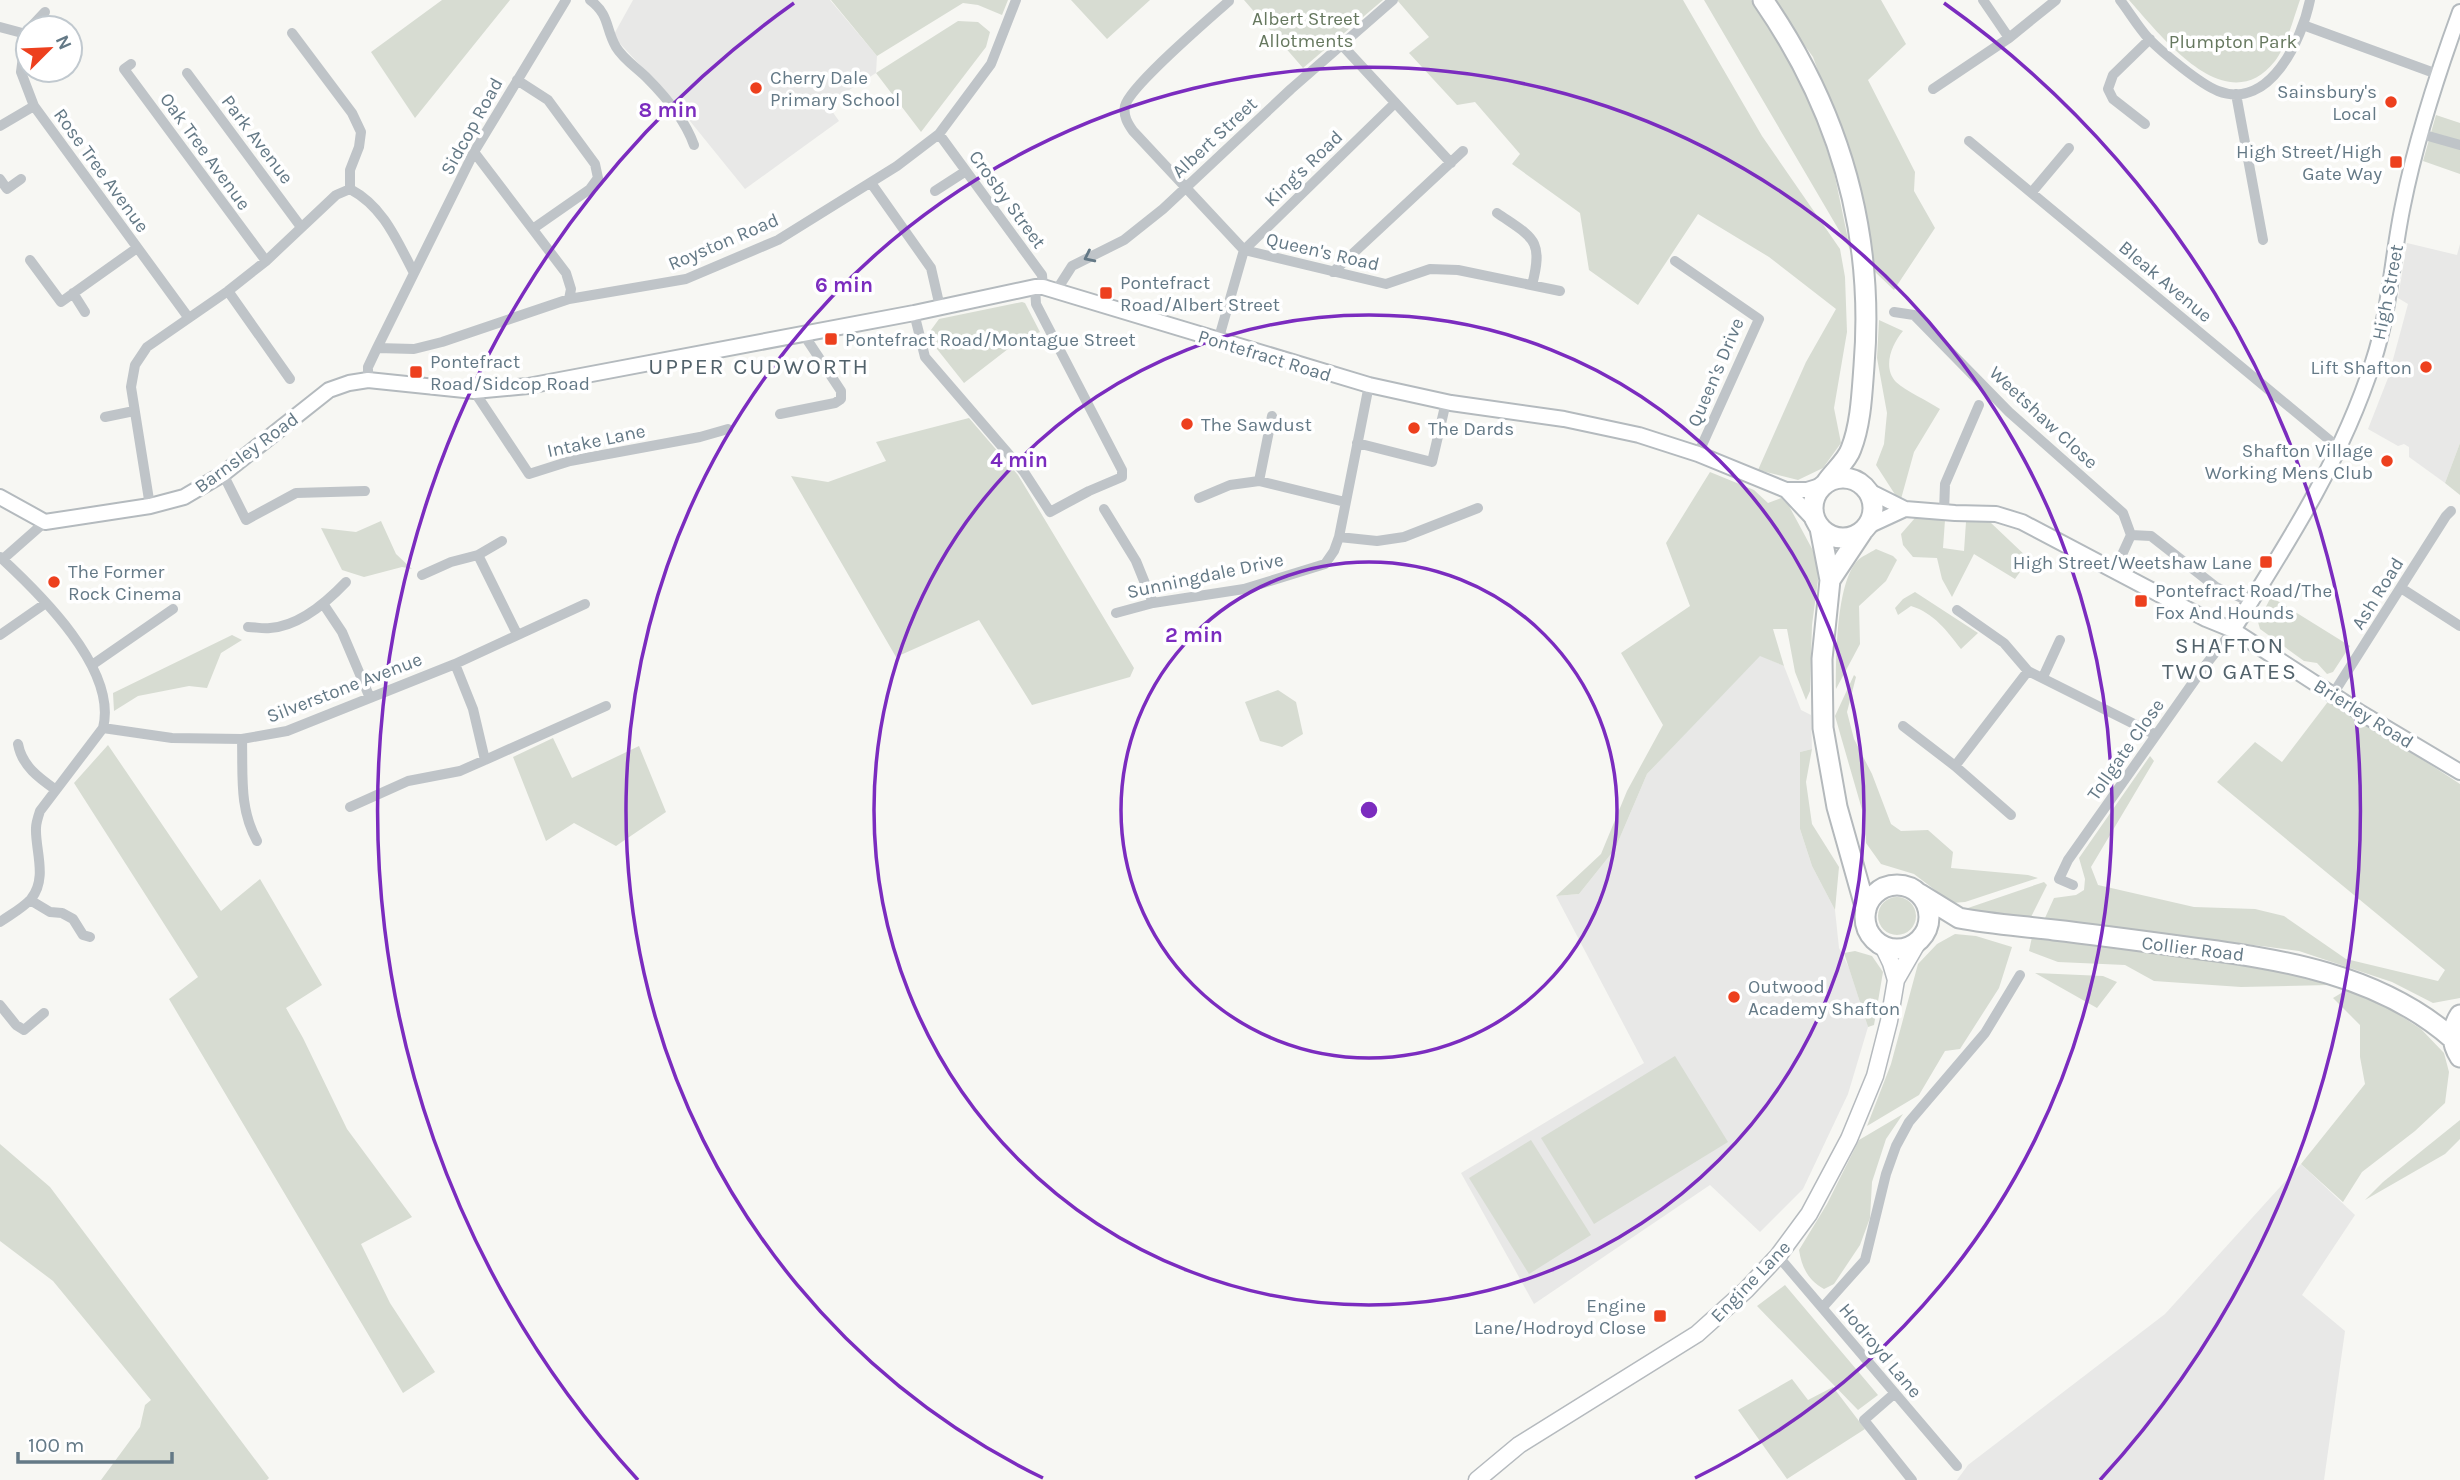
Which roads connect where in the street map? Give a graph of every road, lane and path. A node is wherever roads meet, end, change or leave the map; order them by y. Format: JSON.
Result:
{"nodes":[{"id":1,"x":566,"y":0,"type":"edge"},
{"id":2,"x":590,"y":0,"type":"edge"},
{"id":3,"x":1016,"y":0,"type":"edge"},
{"id":4,"x":1393,"y":0,"type":"edge"},
{"id":5,"x":1763,"y":0,"type":"edge"},
{"id":6,"x":1983,"y":0,"type":"edge"},
{"id":7,"x":2056,"y":0,"type":"edge"},
{"id":8,"x":2120,"y":0,"type":"edge"},
{"id":9,"x":2309,"y":0,"type":"edge"},
{"id":10,"x":1229,"y":1,"type":"edge"},
{"id":11,"x":2460,"y":12,"type":"edge"},
{"id":12,"x":2303,"y":25,"type":"junction"},
{"id":13,"x":292,"y":33,"type":"dead end"},
{"id":14,"x":2009,"y":38,"type":"junction"},
{"id":15,"x":2150,"y":39,"type":"junction"},
{"id":16,"x":1341,"y":44,"type":"junction"},
{"id":17,"x":131,"y":64,"type":"dead end"},
{"id":18,"x":187,"y":73,"type":"dead end"},
{"id":19,"x":2437,"y":74,"type":"junction"},
{"id":20,"x":517,"y":80,"type":"junction"},
{"id":21,"x":26,"y":84,"type":"edge"},
{"id":22,"x":1933,"y":89,"type":"dead end"},
{"id":23,"x":2236,"y":94,"type":"junction"},
{"id":24,"x":1395,"y":103,"type":"junction"},
{"id":25,"x":34,"y":106,"type":"junction"},
{"id":26,"x":2145,"y":124,"type":"dead end"},
{"id":27,"x":0,"y":126,"type":"edge"},
{"id":28,"x":939,"y":134,"type":"junction"},
{"id":29,"x":2421,"y":134,"type":"junction"},
{"id":30,"x":1969,"y":141,"type":"dead end"},
{"id":31,"x":694,"y":145,"type":"dead end"},
{"id":32,"x":2460,"y":145,"type":"edge"},
{"id":33,"x":2069,"y":148,"type":"dead end"},
{"id":34,"x":1464,"y":151,"type":"dead end"},
{"id":35,"x":474,"y":152,"type":"junction"},
{"id":36,"x":1451,"y":163,"type":"junction"},
{"id":37,"x":965,"y":171,"type":"junction"},
{"id":38,"x":21,"y":179,"type":"dead end"},
{"id":39,"x":870,"y":183,"type":"junction"},
{"id":40,"x":4,"y":184,"type":"edge"},
{"id":41,"x":350,"y":189,"type":"junction"},
{"id":42,"x":1185,"y":189,"type":"junction"},
{"id":43,"x":935,"y":191,"type":"dead end"},
{"id":44,"x":2032,"y":192,"type":"junction"},
{"id":45,"x":1497,"y":213,"type":"dead end"},
{"id":46,"x":301,"y":227,"type":"junction"},
{"id":47,"x":534,"y":228,"type":"junction"},
{"id":48,"x":2263,"y":240,"type":"dead end"},
{"id":49,"x":137,"y":248,"type":"junction"},
{"id":50,"x":1244,"y":250,"type":"junction"},
{"id":51,"x":30,"y":260,"type":"dead end"},
{"id":52,"x":266,"y":261,"type":"junction"},
{"id":53,"x":1675,"y":261,"type":"dead end"},
{"id":54,"x":1333,"y":272,"type":"junction"},
{"id":55,"x":414,"y":273,"type":"junction"},
{"id":56,"x":1532,"y":285,"type":"junction"},
{"id":57,"x":1045,"y":288,"type":"junction"},
{"id":58,"x":228,"y":291,"type":"junction"},
{"id":59,"x":1560,"y":291,"type":"dead end"},
{"id":60,"x":73,"y":293,"type":"junction"},
{"id":61,"x":569,"y":299,"type":"junction"},
{"id":62,"x":940,"y":307,"type":"junction"},
{"id":63,"x":85,"y":312,"type":"dead end"},
{"id":64,"x":1894,"y":312,"type":"dead end"},
{"id":65,"x":914,"y":313,"type":"junction"},
{"id":66,"x":188,"y":317,"type":"junction"},
{"id":67,"x":804,"y":335,"type":"junction"},
{"id":68,"x":1218,"y":341,"type":"junction"},
{"id":69,"x":377,"y":348,"type":"junction"},
{"id":70,"x":290,"y":379,"type":"dead end"},
{"id":71,"x":368,"y":380,"type":"junction"},
{"id":72,"x":1369,"y":385,"type":"junction"},
{"id":73,"x":474,"y":391,"type":"junction"},
{"id":74,"x":1446,"y":402,"type":"junction"},
{"id":75,"x":1979,"y":405,"type":"dead end"},
{"id":76,"x":134,"y":411,"type":"junction"},
{"id":77,"x":780,"y":414,"type":"dead end"},
{"id":78,"x":1272,"y":416,"type":"dead end"},
{"id":79,"x":105,"y":417,"type":"dead end"},
{"id":80,"x":728,"y":429,"type":"dead end"},
{"id":81,"x":1357,"y":443,"type":"junction"},
{"id":82,"x":2339,"y":448,"type":"junction"},
{"id":83,"x":1851,"y":451,"type":"junction"},
{"id":84,"x":1698,"y":454,"type":"junction"},
{"id":85,"x":223,"y":474,"type":"junction"},
{"id":86,"x":1259,"y":481,"type":"junction"},
{"id":87,"x":1825,"y":484,"type":"junction"},
{"id":88,"x":1864,"y":487,"type":"junction"},
{"id":89,"x":1786,"y":490,"type":"junction"},
{"id":90,"x":365,"y":491,"type":"dead end"},
{"id":91,"x":0,"y":497,"type":"edge"},
{"id":92,"x":1199,"y":498,"type":"dead end"},
{"id":93,"x":1345,"y":502,"type":"junction"},
{"id":94,"x":150,"y":506,"type":"junction"},
{"id":95,"x":1478,"y":508,"type":"dead end"},
{"id":96,"x":1104,"y":509,"type":"dead end"},
{"id":97,"x":1905,"y":509,"type":"junction"},
{"id":98,"x":2451,"y":511,"type":"dead end"},
{"id":99,"x":1944,"y":512,"type":"junction"},
{"id":100,"x":45,"y":522,"type":"junction"},
{"id":101,"x":1818,"y":525,"type":"junction"},
{"id":102,"x":1864,"y":529,"type":"junction"},
{"id":103,"x":2131,"y":535,"type":"junction"},
{"id":104,"x":1339,"y":537,"type":"junction"},
{"id":105,"x":502,"y":541,"type":"dead end"},
{"id":106,"x":478,"y":555,"type":"junction"},
{"id":107,"x":1,"y":558,"type":"edge"},
{"id":108,"x":2115,"y":570,"type":"junction"},
{"id":109,"x":422,"y":575,"type":"dead end"},
{"id":110,"x":1830,"y":580,"type":"junction"},
{"id":111,"x":346,"y":582,"type":"dead end"},
{"id":112,"x":2401,"y":588,"type":"junction"},
{"id":113,"x":2251,"y":602,"type":"junction"},
{"id":114,"x":46,"y":603,"type":"junction"},
{"id":115,"x":1153,"y":603,"type":"junction"},
{"id":116,"x":584,"y":604,"type":"dead end"},
{"id":117,"x":324,"y":605,"type":"junction"},
{"id":118,"x":173,"y":609,"type":"dead end"},
{"id":119,"x":1957,"y":610,"type":"dead end"},
{"id":120,"x":1116,"y":613,"type":"dead end"},
{"id":121,"x":2460,"y":625,"type":"edge"},
{"id":122,"x":248,"y":627,"type":"dead end"},
{"id":123,"x":2233,"y":630,"type":"junction"},
{"id":124,"x":517,"y":634,"type":"junction"},
{"id":125,"x":0,"y":635,"type":"edge"},
{"id":126,"x":2060,"y":640,"type":"dead end"},
{"id":127,"x":455,"y":664,"type":"junction"},
{"id":128,"x":92,"y":665,"type":"junction"},
{"id":129,"x":2028,"y":671,"type":"junction"},
{"id":130,"x":2043,"y":677,"type":"junction"},
{"id":131,"x":2333,"y":694,"type":"junction"},
{"id":132,"x":370,"y":698,"type":"junction"},
{"id":133,"x":606,"y":706,"type":"dead end"},
{"id":134,"x":1903,"y":726,"type":"dead end"},
{"id":135,"x":103,"y":728,"type":"junction"},
{"id":136,"x":2155,"y":735,"type":"junction"},
{"id":137,"x":242,"y":739,"type":"junction"},
{"id":138,"x":18,"y":744,"type":"dead end"},
{"id":139,"x":485,"y":760,"type":"junction"},
{"id":140,"x":1955,"y":766,"type":"junction"},
{"id":141,"x":2460,"y":772,"type":"edge"},
{"id":142,"x":56,"y":790,"type":"junction"},
{"id":143,"x":350,"y":807,"type":"dead end"},
{"id":144,"x":2011,"y":816,"type":"dead end"},
{"id":145,"x":257,"y":841,"type":"dead end"},
{"id":146,"x":1853,"y":859,"type":"junction"},
{"id":147,"x":1894,"y":885,"type":"junction"},
{"id":148,"x":2073,"y":885,"type":"dead end"},
{"id":149,"x":1920,"y":894,"type":"junction"},
{"id":150,"x":30,"y":900,"type":"junction"},
{"id":151,"x":1866,"y":910,"type":"junction"},
{"id":152,"x":1959,"y":918,"type":"junction"},
{"id":153,"x":1,"y":921,"type":"edge"},
{"id":154,"x":90,"y":937,"type":"dead end"},
{"id":155,"x":1921,"y":937,"type":"junction"},
{"id":156,"x":1882,"y":944,"type":"junction"},
{"id":157,"x":2020,"y":975,"type":"dead end"},
{"id":158,"x":1896,"y":981,"type":"junction"},
{"id":159,"x":0,"y":1005,"type":"edge"},
{"id":160,"x":2419,"y":1012,"type":"junction"},
{"id":161,"x":44,"y":1013,"type":"dead end"},
{"id":162,"x":2459,"y":1016,"type":"edge"},
{"id":163,"x":2456,"y":1048,"type":"edge"},
{"id":164,"x":1778,"y":1256,"type":"junction"},
{"id":165,"x":1823,"y":1307,"type":"junction"},
{"id":166,"x":1895,"y":1394,"type":"junction"},
{"id":167,"x":1957,"y":1466,"type":"dead end"},
{"id":168,"x":1477,"y":1480,"type":"edge"},
{"id":169,"x":1912,"y":1480,"type":"edge"}],
"edges":[{"from":1,"to":20,"type":"street","name":"Sidcop Road"},
{"from":2,"to":31,"type":"street"},
{"from":3,"to":28,"type":"street","name":"Royston Road"},
{"from":4,"to":16,"type":"street","name":"Albert Street"},
{"from":5,"to":83,"type":"highway"},
{"from":6,"to":14,"type":"street"},
{"from":7,"to":14,"type":"street"},
{"from":8,"to":15,"type":"street"},
{"from":9,"to":12,"type":"street"},
{"from":10,"to":42,"type":"street","name":"Queen's Road"},
{"from":11,"to":19,"type":"street","name":"High Street"},
{"from":12,"to":19,"type":"street"},
{"from":12,"to":23,"type":"street"},
{"from":13,"to":41,"type":"street"},
{"from":14,"to":22,"type":"street"},
{"from":15,"to":23,"type":"street"},
{"from":15,"to":26,"type":"street"},
{"from":16,"to":24,"type":"street"},
{"from":16,"to":42,"type":"street","name":"Albert Street"},
{"from":17,"to":52,"type":"street","name":"Oak Tree Avenue"},
{"from":18,"to":46,"type":"street","name":"Park Avenue"},
{"from":19,"to":29,"type":"street","name":"High Street"},
{"from":20,"to":35,"type":"street","name":"Sidcop Road"},
{"from":20,"to":47,"type":"street"},
{"from":21,"to":25,"type":"street","name":"Rose Tree Avenue"},
{"from":23,"to":48,"type":"street"},
{"from":24,"to":36,"type":"street"},
{"from":24,"to":50,"type":"street","name":"King's Road"},
{"from":25,"to":27,"type":"street"},
{"from":25,"to":49,"type":"street","name":"Rose Tree Avenue"},
{"from":28,"to":37,"type":"street","name":"Crosby Street"},
{"from":28,"to":39,"type":"street","name":"Royston Road"},
{"from":29,"to":32,"type":"street"},
{"from":29,"to":82,"type":"street","name":"High Street"},
{"from":30,"to":44,"type":"street","name":"Bleak Avenue"},
{"from":33,"to":44,"type":"street"},
{"from":34,"to":36,"type":"street"},
{"from":35,"to":47,"type":"street"},
{"from":35,"to":55,"type":"street","name":"Sidcop Road"},
{"from":36,"to":54,"type":"street"},
{"from":37,"to":43,"type":"street"},
{"from":37,"to":57,"type":"street","name":"Crosby Street"},
{"from":38,"to":40,"type":"street"},
{"from":39,"to":61,"type":"street","name":"Royston Road"},
{"from":39,"to":62,"type":"street"},
{"from":41,"to":46,"type":"street"},
{"from":41,"to":55,"type":"street"},
{"from":42,"to":50,"type":"street","name":"Queen's Road"},
{"from":42,"to":57,"type":"street","name":"Albert Street","one_way":true},
{"from":44,"to":82,"type":"street","name":"Bleak Avenue"},
{"from":45,"to":56,"type":"street"},
{"from":46,"to":52,"type":"street"},
{"from":47,"to":61,"type":"street"},
{"from":49,"to":60,"type":"street"},
{"from":49,"to":66,"type":"street","name":"Rose Tree Avenue"},
{"from":50,"to":54,"type":"street","name":"Queen's Road"},
{"from":50,"to":68,"type":"street","name":"King's Road"},
{"from":51,"to":60,"type":"street"},
{"from":52,"to":58,"type":"street"},
{"from":53,"to":84,"type":"street","name":"Queen's Drive"},
{"from":54,"to":56,"type":"street","name":"Queen's Road"},
{"from":55,"to":69,"type":"street","name":"Sidcop Road"},
{"from":56,"to":59,"type":"street","name":"Queen's Road"},
{"from":57,"to":62,"type":"street","name":"Pontefract Road"},
{"from":57,"to":65,"type":"street","name":"Crosby Street"},
{"from":57,"to":68,"type":"street","name":"Pontefract Road"},
{"from":58,"to":66,"type":"street"},
{"from":58,"to":70,"type":"street"},
{"from":60,"to":63,"type":"street"},
{"from":61,"to":69,"type":"street","name":"Royston Road"},
{"from":62,"to":65,"type":"street","name":"Pontefract Road"},
{"from":64,"to":103,"type":"street","name":"Weetshaw Close"},
{"from":65,"to":67,"type":"street","name":"Pontefract Road"},
{"from":66,"to":76,"type":"street"},
{"from":67,"to":73,"type":"street","name":"Pontefract Road"},
{"from":67,"to":77,"type":"street"},
{"from":68,"to":72,"type":"street","name":"Pontefract Road"},
{"from":69,"to":71,"type":"street"},
{"from":71,"to":73,"type":"street","name":"Pontefract Road"},
{"from":71,"to":85,"type":"street","name":"Barnsley Road"},
{"from":72,"to":74,"type":"street","name":"Pontefract Road"},
{"from":72,"to":81,"type":"street","name":"Sunningdale Drive"},
{"from":73,"to":80,"type":"street","name":"Intake Lane"},
{"from":74,"to":81,"type":"street"},
{"from":74,"to":84,"type":"street","name":"Pontefract Road"},
{"from":75,"to":99,"type":"street"},
{"from":76,"to":79,"type":"street"},
{"from":76,"to":94,"type":"street"},
{"from":78,"to":86,"type":"street"},
{"from":81,"to":93,"type":"street","name":"Sunningdale Drive"},
{"from":82,"to":113,"type":"street","name":"High Street"},
{"from":83,"to":87,"type":"highway"},
{"from":83,"to":88,"type":"highway"},
{"from":84,"to":89,"type":"street","name":"Pontefract Road"},
{"from":85,"to":90,"type":"street"},
{"from":85,"to":94,"type":"street","name":"Barnsley Road"},
{"from":86,"to":92,"type":"street"},
{"from":86,"to":93,"type":"street"},
{"from":87,"to":88,"type":"highway"},
{"from":87,"to":89,"type":"street","name":"Pontefract Road"},
{"from":87,"to":101,"type":"highway"},
{"from":88,"to":97,"type":"street"},
{"from":88,"to":102,"type":"highway"},
{"from":89,"to":101,"type":"street","name":"Pontefract Road"},
{"from":91,"to":100,"type":"street"},
{"from":93,"to":104,"type":"street","name":"Sunningdale Drive"},
{"from":94,"to":100,"type":"street","name":"Barnsley Road"},
{"from":95,"to":104,"type":"street"},
{"from":96,"to":115,"type":"street"},
{"from":97,"to":99,"type":"street"},
{"from":97,"to":102,"type":"street"},
{"from":98,"to":112,"type":"street","name":"Ash Road"},
{"from":99,"to":108,"type":"street"},
{"from":100,"to":107,"type":"street"},
{"from":101,"to":102,"type":"highway"},
{"from":101,"to":110,"type":"highway"},
{"from":102,"to":110,"type":"highway"},
{"from":103,"to":108,"type":"street"},
{"from":103,"to":113,"type":"street"},
{"from":104,"to":115,"type":"street","name":"Sunningdale Drive"},
{"from":105,"to":106,"type":"street"},
{"from":106,"to":109,"type":"street"},
{"from":106,"to":124,"type":"street"},
{"from":107,"to":114,"type":"street"},
{"from":108,"to":123,"type":"street"},
{"from":110,"to":146,"type":"highway"},
{"from":111,"to":117,"type":"street"},
{"from":112,"to":121,"type":"street"},
{"from":112,"to":131,"type":"street","name":"Ash Road"},
{"from":113,"to":123,"type":"street","name":"High Street"},
{"from":114,"to":125,"type":"street"},
{"from":114,"to":128,"type":"street"},
{"from":115,"to":120,"type":"street","name":"Sunningdale Drive"},
{"from":116,"to":124,"type":"street","name":"Silverstone Avenue"},
{"from":117,"to":122,"type":"street"},
{"from":117,"to":132,"type":"street"},
{"from":118,"to":128,"type":"street"},
{"from":119,"to":129,"type":"street"},
{"from":123,"to":131,"type":"street","name":"Brierley Road"},
{"from":123,"to":136,"type":"street","name":"Tollgate Close"},
{"from":124,"to":127,"type":"street","name":"Silverstone Avenue"},
{"from":126,"to":130,"type":"street"},
{"from":127,"to":132,"type":"street","name":"Silverstone Avenue"},
{"from":127,"to":139,"type":"street"},
{"from":128,"to":135,"type":"street"},
{"from":129,"to":130,"type":"street"},
{"from":129,"to":140,"type":"street"},
{"from":130,"to":136,"type":"street"},
{"from":131,"to":141,"type":"street","name":"Brierley Road"},
{"from":132,"to":137,"type":"street","name":"Silverstone Avenue"},
{"from":133,"to":139,"type":"street"},
{"from":134,"to":140,"type":"street"},
{"from":135,"to":137,"type":"street","name":"Silverstone Avenue"},
{"from":135,"to":142,"type":"street"},
{"from":136,"to":148,"type":"street","name":"Tollgate Close"},
{"from":137,"to":145,"type":"street"},
{"from":138,"to":142,"type":"street"},
{"from":139,"to":143,"type":"street"},
{"from":140,"to":144,"type":"street"},
{"from":142,"to":150,"type":"street"},
{"from":146,"to":147,"type":"highway"},
{"from":146,"to":151,"type":"highway"},
{"from":147,"to":149,"type":"highway"},
{"from":147,"to":151,"type":"highway"},
{"from":149,"to":152,"type":"highway","name":"Collier Road"},
{"from":149,"to":155,"type":"highway"},
{"from":150,"to":153,"type":"street"},
{"from":150,"to":154,"type":"street"},
{"from":151,"to":156,"type":"highway"},
{"from":152,"to":155,"type":"highway"},
{"from":152,"to":160,"type":"highway","name":"Collier Road"},
{"from":155,"to":156,"type":"highway"},
{"from":155,"to":158,"type":"main road","name":"Engine Lane"},
{"from":156,"to":158,"type":"main road"},
{"from":157,"to":165,"type":"street"},
{"from":158,"to":164,"type":"main road","name":"Engine Lane"},
{"from":159,"to":161,"type":"street"},
{"from":160,"to":162,"type":"highway","name":"Collier Road"},
{"from":160,"to":163,"type":"highway","name":"Collier Road"},
{"from":162,"to":163,"type":"highway"},
{"from":164,"to":165,"type":"street","name":"Hodroyd Lane"},
{"from":164,"to":168,"type":"main road","name":"Engine Lane"},
{"from":165,"to":166,"type":"street","name":"Hodroyd Lane"},
{"from":166,"to":167,"type":"street","name":"Hodroyd Lane"},
{"from":166,"to":169,"type":"street"}]}
